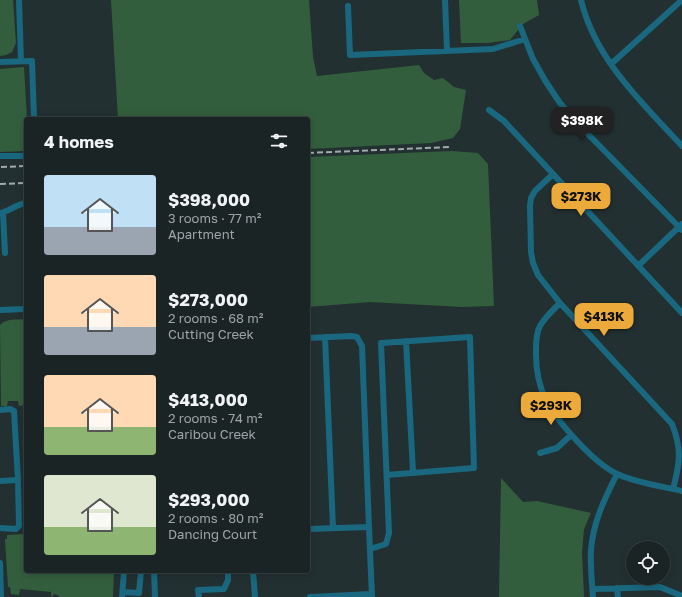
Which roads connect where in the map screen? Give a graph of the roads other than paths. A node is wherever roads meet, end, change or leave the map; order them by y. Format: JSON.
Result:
{"nodes":[{"id":1,"x":19,"y":0,"type":"edge"},
{"id":2,"x":445,"y":0,"type":"edge"},
{"id":3,"x":581,"y":0,"type":"edge"},
{"id":4,"x":679,"y":1,"type":"edge"},
{"id":5,"x":348,"y":6,"type":"dead end"},
{"id":6,"x":520,"y":26,"type":"dead end"},
{"id":7,"x":525,"y":39,"type":"junction"},
{"id":8,"x":447,"y":51,"type":"junction"},
{"id":9,"x":21,"y":61,"type":"junction"},
{"id":10,"x":0,"y":62,"type":"edge"},
{"id":11,"x":611,"y":64,"type":"junction"},
{"id":12,"x":489,"y":110,"type":"dead end"},
{"id":13,"x":34,"y":117,"type":"edge"},
{"id":14,"x":682,"y":146,"type":"edge"},
{"id":15,"x":0,"y":156,"type":"edge"},
{"id":16,"x":24,"y":156,"type":"edge"},
{"id":17,"x":553,"y":174,"type":"junction"},
{"id":18,"x":24,"y":204,"type":"edge"},
{"id":19,"x":2,"y":213,"type":"edge"},
{"id":20,"x":681,"y":227,"type":"edge"},
{"id":21,"x":5,"y":254,"type":"dead end"},
{"id":22,"x":638,"y":266,"type":"junction"},
{"id":23,"x":560,"y":303,"type":"junction"},
{"id":24,"x":24,"y":309,"type":"edge"},
{"id":25,"x":0,"y":310,"type":"edge"},
{"id":26,"x":682,"y":313,"type":"edge"},
{"id":27,"x":325,"y":337,"type":"junction"},
{"id":28,"x":310,"y":338,"type":"edge"},
{"id":29,"x":406,"y":341,"type":"junction"},
{"id":30,"x":0,"y":410,"type":"edge"},
{"id":31,"x":571,"y":435,"type":"junction"},
{"id":32,"x":540,"y":453,"type":"dead end"},
{"id":33,"x":413,"y":472,"type":"junction"},
{"id":34,"x":387,"y":474,"type":"junction"},
{"id":35,"x":617,"y":474,"type":"junction"},
{"id":36,"x":18,"y":480,"type":"junction"},
{"id":37,"x":0,"y":481,"type":"edge"},
{"id":38,"x":673,"y":489,"type":"junction"},
{"id":39,"x":682,"y":491,"type":"edge"},
{"id":40,"x":369,"y":527,"type":"junction"},
{"id":41,"x":0,"y":528,"type":"edge"},
{"id":42,"x":333,"y":528,"type":"junction"},
{"id":43,"x":310,"y":529,"type":"edge"},
{"id":44,"x":370,"y":549,"type":"junction"},
{"id":45,"x":0,"y":563,"type":"edge"},
{"id":46,"x":124,"y":573,"type":"edge"},
{"id":47,"x":141,"y":573,"type":"edge"},
{"id":48,"x":154,"y":573,"type":"edge"},
{"id":49,"x":228,"y":573,"type":"edge"},
{"id":50,"x":254,"y":573,"type":"edge"},
{"id":51,"x":617,"y":588,"type":"junction"},
{"id":52,"x":224,"y":589,"type":"junction"},
{"id":53,"x":592,"y":590,"type":"junction"},
{"id":54,"x":122,"y":595,"type":"edge"},
{"id":55,"x":372,"y":595,"type":"edge"},
{"id":56,"x":682,"y":596,"type":"edge"},
{"id":57,"x":2,"y":597,"type":"edge"},
{"id":58,"x":155,"y":597,"type":"edge"},
{"id":59,"x":199,"y":597,"type":"edge"},
{"id":60,"x":224,"y":597,"type":"edge"},
{"id":61,"x":255,"y":597,"type":"edge"},
{"id":62,"x":310,"y":597,"type":"edge"},
{"id":63,"x":593,"y":597,"type":"edge"},
{"id":64,"x":618,"y":597,"type":"edge"}],
"edges":[{"from":1,"to":9,"type":"street"},
{"from":2,"to":8,"type":"street"},
{"from":3,"to":11,"type":"street"},
{"from":4,"to":11,"type":"street"},
{"from":5,"to":8,"type":"street"},
{"from":6,"to":7,"type":"street"},
{"from":7,"to":8,"type":"street"},
{"from":7,"to":20,"type":"street"},
{"from":9,"to":10,"type":"street"},
{"from":9,"to":13,"type":"street"},
{"from":11,"to":14,"type":"street"},
{"from":12,"to":17,"type":"street"},
{"from":15,"to":16,"type":"street"},
{"from":17,"to":22,"type":"street"},
{"from":17,"to":23,"type":"street"},
{"from":18,"to":19,"type":"street"},
{"from":19,"to":21,"type":"street"},
{"from":20,"to":22,"type":"street"},
{"from":22,"to":26,"type":"street"},
{"from":23,"to":31,"type":"street"},
{"from":23,"to":38,"type":"street"},
{"from":24,"to":25,"type":"street"},
{"from":27,"to":28,"type":"street"},
{"from":27,"to":40,"type":"street"},
{"from":27,"to":42,"type":"street"},
{"from":29,"to":33,"type":"street"},
{"from":29,"to":33,"type":"street"},
{"from":29,"to":34,"type":"street"},
{"from":30,"to":36,"type":"street"},
{"from":31,"to":32,"type":"street"},
{"from":31,"to":35,"type":"street"},
{"from":33,"to":34,"type":"street"},
{"from":34,"to":44,"type":"street"},
{"from":35,"to":38,"type":"street"},
{"from":35,"to":53,"type":"street"},
{"from":36,"to":37,"type":"street"},
{"from":36,"to":41,"type":"street"},
{"from":38,"to":39,"type":"street"},
{"from":40,"to":42,"type":"street"},
{"from":40,"to":44,"type":"street"},
{"from":42,"to":43,"type":"street"},
{"from":44,"to":55,"type":"street"},
{"from":45,"to":57,"type":"street"},
{"from":46,"to":54,"type":"street"},
{"from":47,"to":54,"type":"street"},
{"from":48,"to":58,"type":"street"},
{"from":49,"to":52,"type":"street"},
{"from":50,"to":61,"type":"street"},
{"from":51,"to":53,"type":"street"},
{"from":51,"to":56,"type":"street"},
{"from":51,"to":64,"type":"street"},
{"from":52,"to":59,"type":"street"},
{"from":52,"to":60,"type":"street"},
{"from":53,"to":63,"type":"street"},
{"from":55,"to":62,"type":"street"}]}
